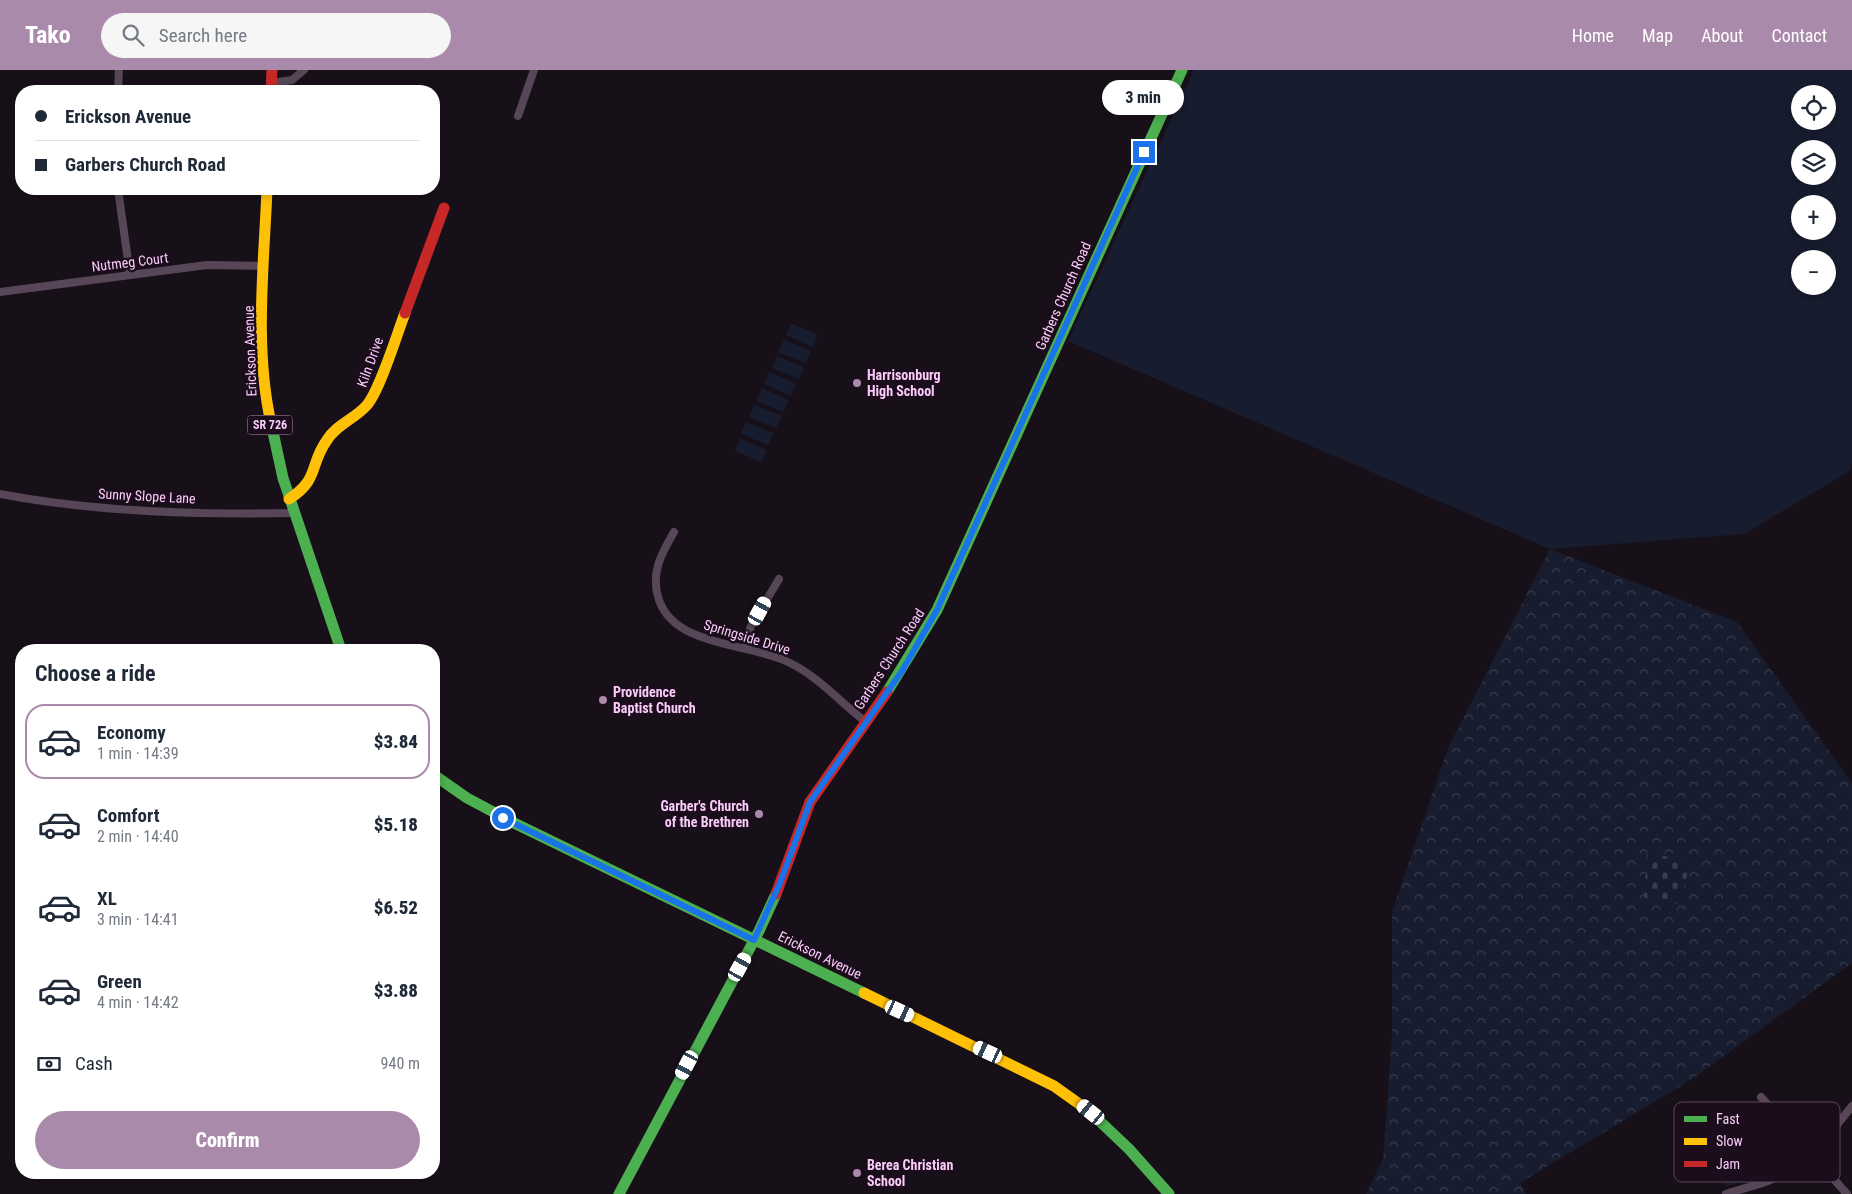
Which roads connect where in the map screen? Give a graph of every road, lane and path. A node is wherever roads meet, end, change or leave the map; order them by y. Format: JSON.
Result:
{"nodes":[{"id":1,"x":119,"y":70,"type":"edge"},
{"id":2,"x":272,"y":70,"type":"edge"},
{"id":3,"x":304,"y":70,"type":"edge"},
{"id":4,"x":534,"y":70,"type":"edge"},
{"id":5,"x":1182,"y":70,"type":"edge"},
{"id":6,"x":118,"y":85,"type":"edge"},
{"id":7,"x":271,"y":85,"type":"edge"},
{"id":8,"x":277,"y":85,"type":"edge"},
{"id":9,"x":518,"y":116,"type":"dead end"},
{"id":10,"x":119,"y":195,"type":"edge"},
{"id":11,"x":267,"y":195,"type":"edge"},
{"id":12,"x":444,"y":208,"type":"dead end"},
{"id":13,"x":264,"y":266,"type":"junction"},
{"id":14,"x":130,"y":275,"type":"junction"},
{"id":15,"x":0,"y":292,"type":"edge"},
{"id":16,"x":0,"y":494,"type":"edge"},
{"id":17,"x":289,"y":500,"type":"junction"},
{"id":18,"x":294,"y":513,"type":"junction"},
{"id":19,"x":674,"y":532,"type":"dead end"},
{"id":20,"x":780,"y":579,"type":"dead end"},
{"id":21,"x":339,"y":644,"type":"edge"},
{"id":22,"x":745,"y":648,"type":"junction"},
{"id":23,"x":866,"y":722,"type":"junction"},
{"id":24,"x":440,"y":779,"type":"edge"},
{"id":25,"x":754,"y":940,"type":"junction"},
{"id":26,"x":1761,"y":1097,"type":"dead end"},
{"id":27,"x":1765,"y":1102,"type":"edge"},
{"id":28,"x":1852,"y":1106,"type":"edge"},
{"id":29,"x":1840,"y":1122,"type":"edge"},
{"id":30,"x":1763,"y":1182,"type":"edge"},
{"id":31,"x":1836,"y":1182,"type":"edge"},
{"id":32,"x":620,"y":1194,"type":"edge"},
{"id":33,"x":1169,"y":1194,"type":"edge"},
{"id":34,"x":1726,"y":1194,"type":"edge"},
{"id":35,"x":1847,"y":1194,"type":"edge"}],
"edges":[{"from":1,"to":6,"type":"street"},
{"from":2,"to":7,"type":"street"},
{"from":3,"to":8,"type":"street"},
{"from":4,"to":9,"type":"street"},
{"from":5,"to":23,"type":"street","name":"Garbers Church Road"},
{"from":10,"to":14,"type":"street"},
{"from":11,"to":13,"type":"street","name":"Erickson Avenue","number":"SR 726"},
{"from":12,"to":17,"type":"street","name":"Kiln Drive"},
{"from":13,"to":14,"type":"street","name":"Nutmeg Court"},
{"from":13,"to":17,"type":"street","name":"Erickson Avenue","number":"SR 726"},
{"from":14,"to":15,"type":"street","name":"Nutmeg Court"},
{"from":16,"to":18,"type":"street","name":"Sunny Slope Lane"},
{"from":17,"to":18,"type":"street","name":"Erickson Avenue","number":"SR 726"},
{"from":18,"to":21,"type":"street","name":"Erickson Avenue","number":"SR 726"},
{"from":19,"to":22,"type":"street","name":"Springside Drive"},
{"from":20,"to":22,"type":"street"},
{"from":22,"to":23,"type":"street","name":"Springside Drive"},
{"from":23,"to":25,"type":"street","name":"Garbers Church Road"},
{"from":24,"to":25,"type":"street","name":"Erickson Avenue"},
{"from":25,"to":32,"type":"street","name":"Garbers Church Road"},
{"from":25,"to":33,"type":"street","name":"Erickson Avenue"},
{"from":26,"to":27,"type":"street"},
{"from":28,"to":29,"type":"street"},
{"from":30,"to":34,"type":"street"},
{"from":31,"to":35,"type":"street"}]}
